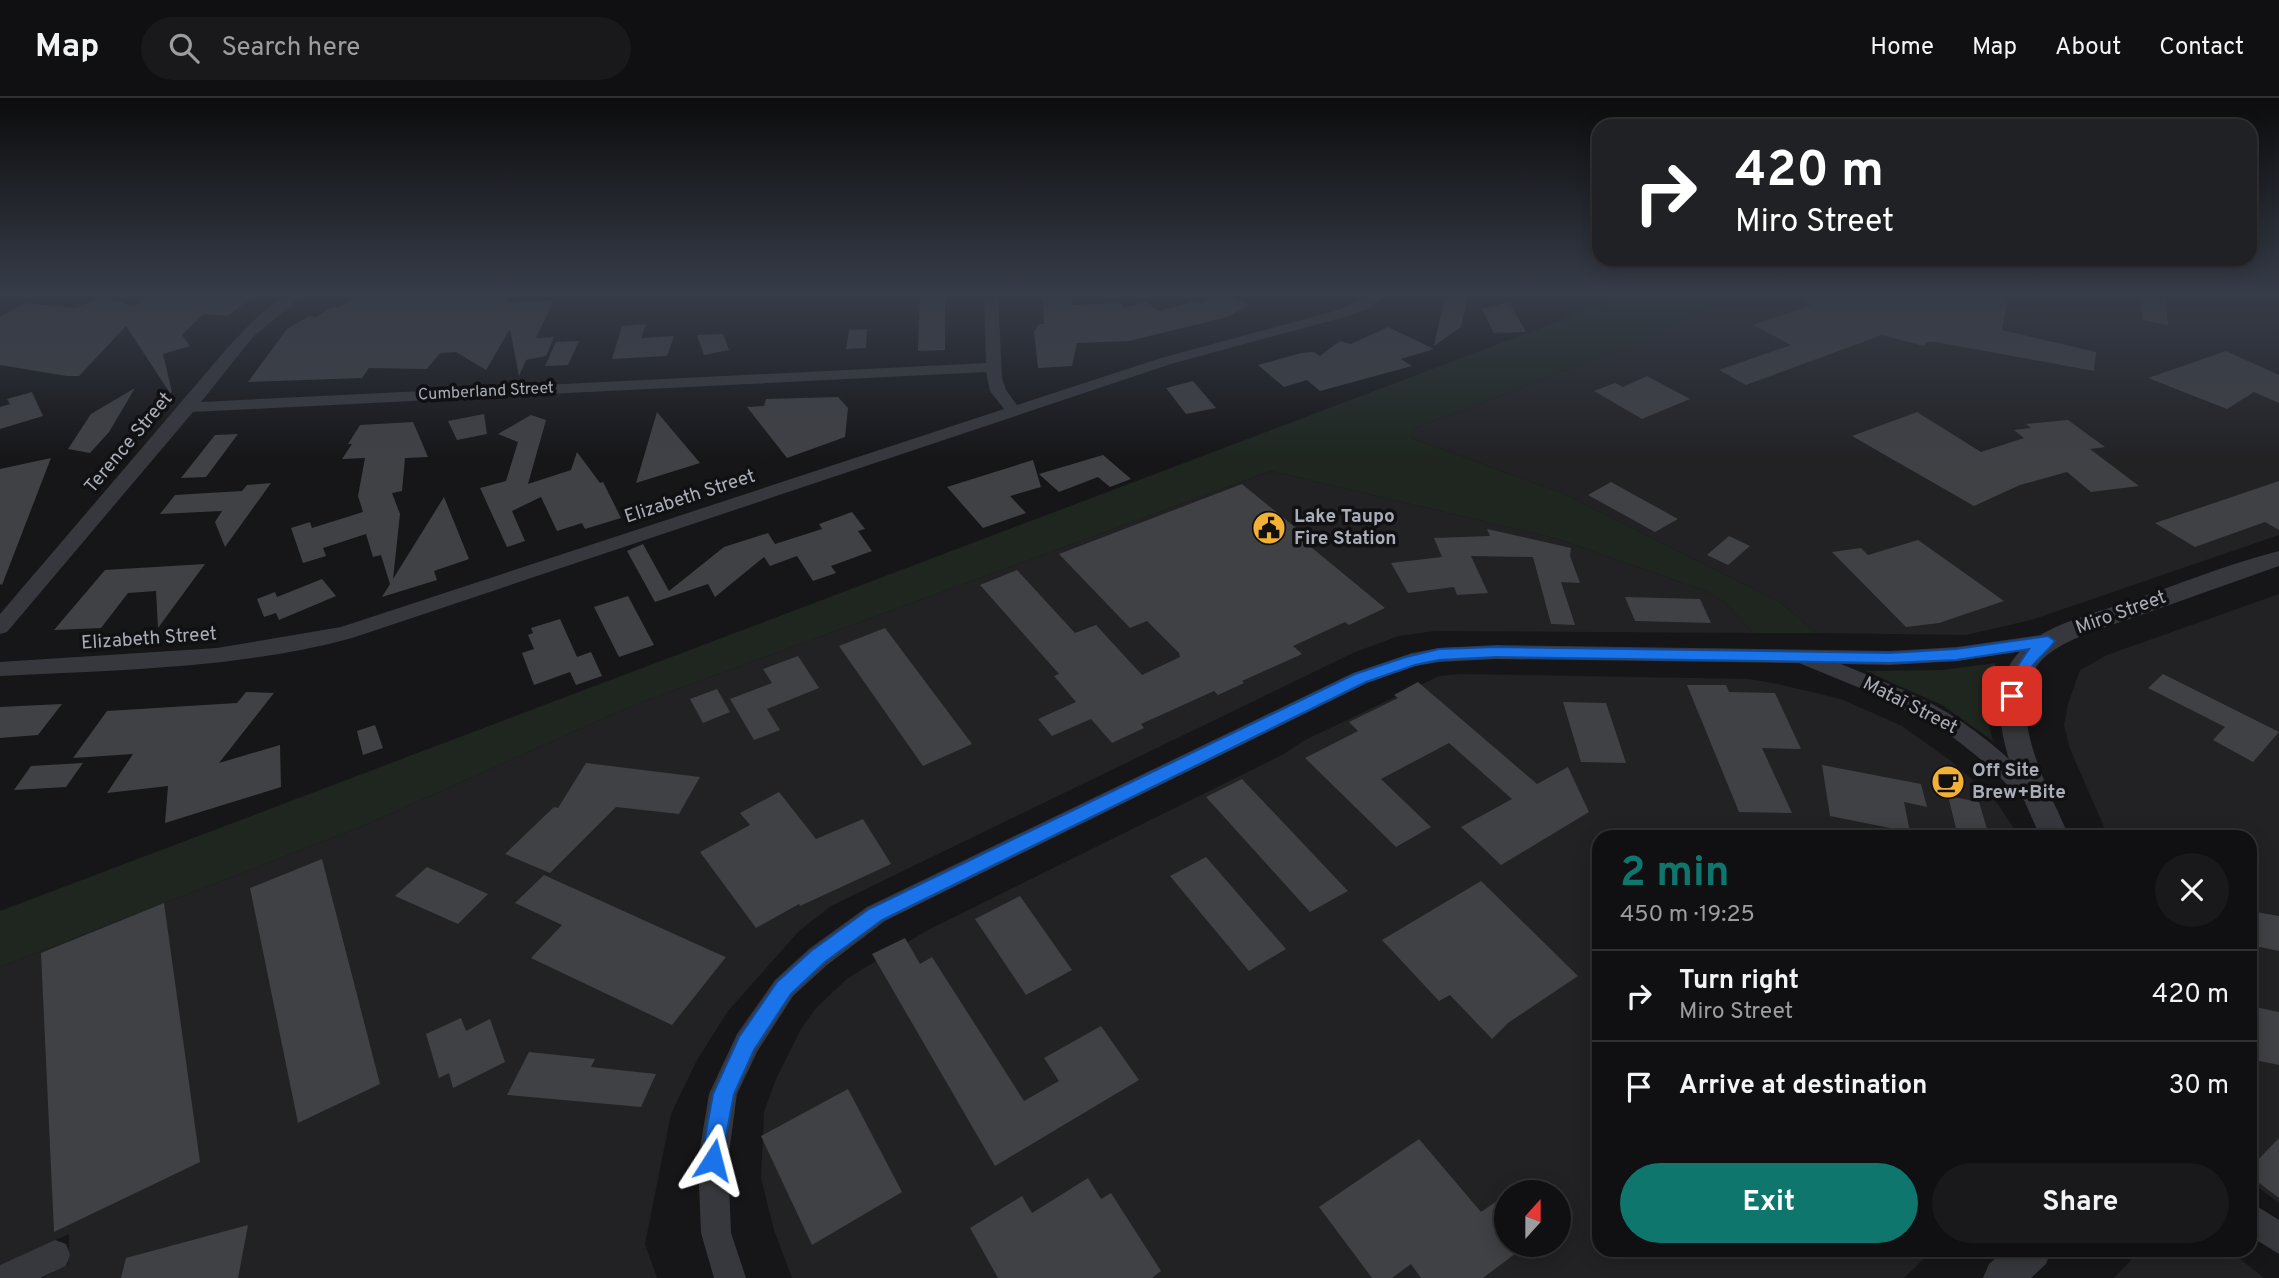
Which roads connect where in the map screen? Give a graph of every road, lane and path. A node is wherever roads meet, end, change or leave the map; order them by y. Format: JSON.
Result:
{"nodes":[{"id":1,"x":233,"y":350,"type":"edge"},
{"id":2,"x":993,"y":350,"type":"edge"},
{"id":3,"x":1206,"y":350,"type":"edge"},
{"id":4,"x":993,"y":367,"type":"junction"},
{"id":5,"x":188,"y":407,"type":"junction"},
{"id":6,"x":1014,"y":411,"type":"junction"},
{"id":7,"x":2279,"y":558,"type":"edge"},
{"id":8,"x":0,"y":627,"type":"edge"},
{"id":9,"x":2048,"y":641,"type":"junction"},
{"id":10,"x":1801,"y":656,"type":"junction"},
{"id":11,"x":0,"y":669,"type":"edge"},
{"id":12,"x":2040,"y":802,"type":"junction"},
{"id":13,"x":2052,"y":830,"type":"edge"},
{"id":14,"x":2257,"y":1222,"type":"edge"},
{"id":15,"x":2279,"y":1238,"type":"edge"},
{"id":16,"x":55,"y":1255,"type":"dead end"},
{"id":17,"x":2025,"y":1257,"type":"edge"},
{"id":18,"x":6,"y":1278,"type":"edge"},
{"id":19,"x":730,"y":1278,"type":"edge"},
{"id":20,"x":2003,"y":1278,"type":"edge"}],
"edges":[{"from":1,"to":5,"type":"street","name":"Terence Street"},
{"from":2,"to":4,"type":"street"},
{"from":3,"to":6,"type":"street","name":"Elizabeth Street"},
{"from":4,"to":5,"type":"street","name":"Cumberland Street"},
{"from":4,"to":6,"type":"street"},
{"from":5,"to":8,"type":"street","name":"Terence Street"},
{"from":6,"to":11,"type":"street","name":"Elizabeth Street"},
{"from":7,"to":9,"type":"street","name":"Miro Street"},
{"from":9,"to":10,"type":"street","name":"Mataī Street"},
{"from":9,"to":12,"type":"street","name":"Miro Street"},
{"from":10,"to":12,"type":"street","name":"Mataī Street"},
{"from":10,"to":19,"type":"street","name":"Mataī Street"},
{"from":12,"to":13,"type":"street","name":"Miro Street"},
{"from":14,"to":15,"type":"street"},
{"from":16,"to":18,"type":"street"},
{"from":17,"to":20,"type":"street"}]}
